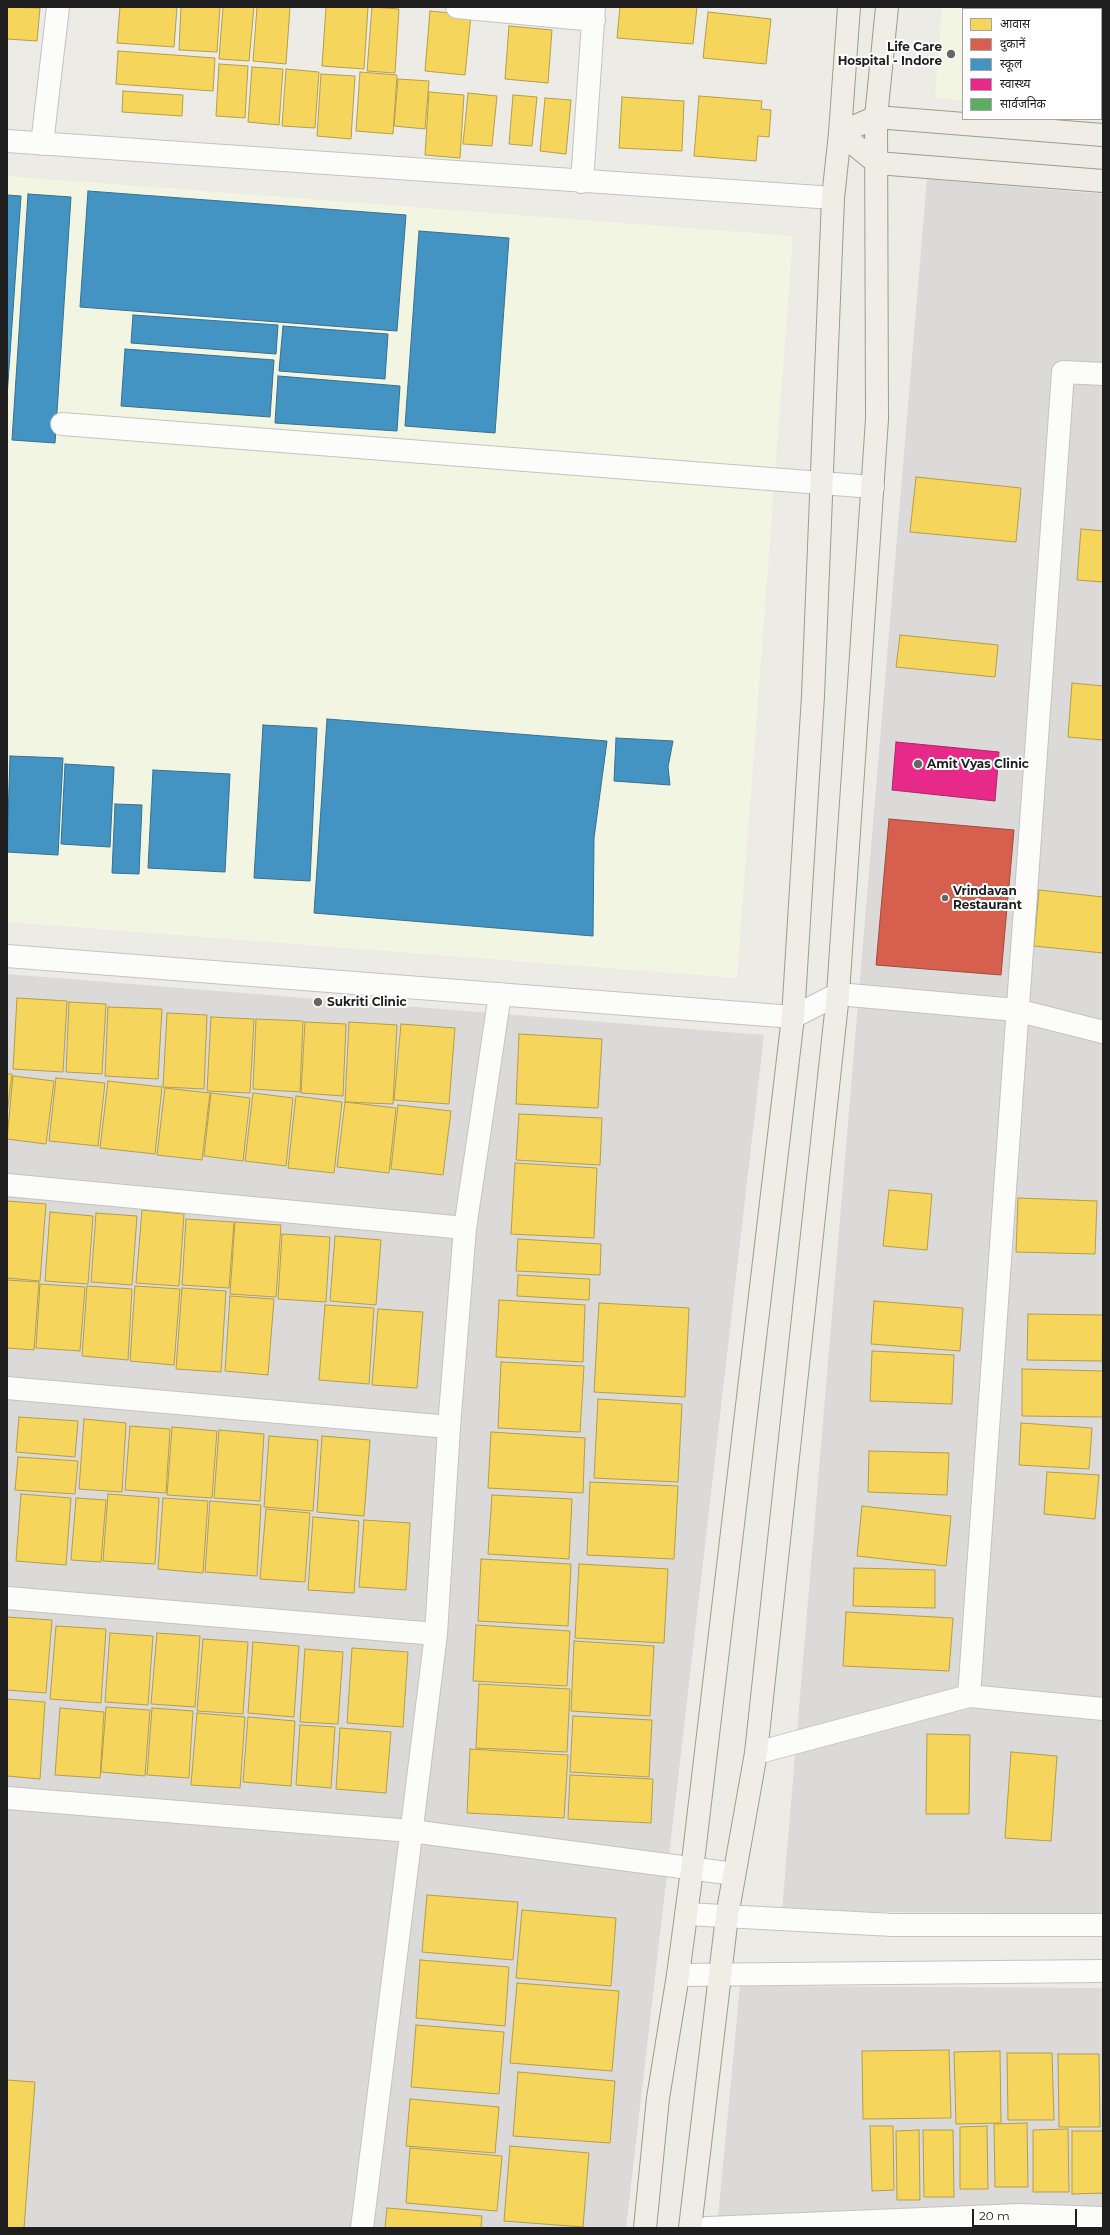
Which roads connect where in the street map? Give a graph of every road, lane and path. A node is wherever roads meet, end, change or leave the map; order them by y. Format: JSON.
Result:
{"nodes":[{"id":1,"x":58,"y":7,"type":"edge"},
{"id":2,"x":457,"y":7,"type":"edge"},
{"id":3,"x":849,"y":7,"type":"edge"},
{"id":4,"x":887,"y":7,"type":"edge"},
{"id":5,"x":594,"y":14,"type":"edge"},
{"id":6,"x":876,"y":117,"type":"junction"},
{"id":7,"x":840,"y":133,"type":"junction"},
{"id":8,"x":1103,"y":135,"type":"edge"},
{"id":9,"x":7,"y":141,"type":"edge"},
{"id":10,"x":42,"y":144,"type":"junction"},
{"id":11,"x":877,"y":163,"type":"junction"},
{"id":12,"x":582,"y":182,"type":"junction"},
{"id":13,"x":1103,"y":182,"type":"edge"},
{"id":14,"x":833,"y":198,"type":"junction"},
{"id":15,"x":1103,"y":374,"type":"edge"},
{"id":16,"x":62,"y":424,"type":"dead end"},
{"id":17,"x":822,"y":485,"type":"junction"},
{"id":18,"x":873,"y":487,"type":"junction"},
{"id":19,"x":7,"y":956,"type":"edge"},
{"id":20,"x":500,"y":994,"type":"junction"},
{"id":21,"x":838,"y":994,"type":"junction"},
{"id":22,"x":1016,"y":1010,"type":"junction"},
{"id":23,"x":793,"y":1017,"type":"junction"},
{"id":24,"x":1103,"y":1032,"type":"edge"},
{"id":25,"x":7,"y":1185,"type":"edge"},
{"id":26,"x":465,"y":1228,"type":"junction"},
{"id":27,"x":7,"y":1388,"type":"edge"},
{"id":28,"x":449,"y":1427,"type":"junction"},
{"id":29,"x":7,"y":1598,"type":"edge"},
{"id":30,"x":436,"y":1634,"type":"junction"},
{"id":31,"x":969,"y":1696,"type":"junction"},
{"id":32,"x":1103,"y":1709,"type":"edge"},
{"id":33,"x":756,"y":1753,"type":"junction"},
{"id":34,"x":7,"y":1798,"type":"edge"},
{"id":35,"x":411,"y":1831,"type":"junction"},
{"id":36,"x":692,"y":1870,"type":"junction"},
{"id":37,"x":734,"y":1874,"type":"junction"},
{"id":38,"x":686,"y":1914,"type":"junction"},
{"id":39,"x":728,"y":1916,"type":"junction"},
{"id":40,"x":1103,"y":1925,"type":"edge"},
{"id":41,"x":1103,"y":1971,"type":"edge"},
{"id":42,"x":678,"y":1975,"type":"junction"},
{"id":43,"x":720,"y":1976,"type":"junction"},
{"id":44,"x":1103,"y":2218,"type":"edge"},
{"id":45,"x":362,"y":2228,"type":"edge"},
{"id":46,"x":645,"y":2228,"type":"edge"},
{"id":47,"x":690,"y":2228,"type":"edge"},
{"id":48,"x":707,"y":2228,"type":"edge"}],
"edges":[{"from":1,"to":10,"type":"street"},
{"from":2,"to":5,"type":"street"},
{"from":3,"to":7,"type":"main road"},
{"from":4,"to":6,"type":"main road"},
{"from":5,"to":12,"type":"street"},
{"from":6,"to":7,"type":"main road"},
{"from":6,"to":8,"type":"main road"},
{"from":6,"to":11,"type":"main road"},
{"from":7,"to":11,"type":"main road"},
{"from":7,"to":14,"type":"main road"},
{"from":9,"to":10,"type":"street"},
{"from":10,"to":12,"type":"street"},
{"from":11,"to":13,"type":"main road"},
{"from":11,"to":18,"type":"main road"},
{"from":12,"to":14,"type":"street"},
{"from":14,"to":17,"type":"main road"},
{"from":15,"to":22,"type":"street"},
{"from":16,"to":17,"type":"street"},
{"from":17,"to":18,"type":"street"},
{"from":17,"to":23,"type":"main road"},
{"from":18,"to":21,"type":"main road"},
{"from":19,"to":20,"type":"street"},
{"from":20,"to":23,"type":"street"},
{"from":20,"to":26,"type":"street"},
{"from":21,"to":22,"type":"street"},
{"from":21,"to":23,"type":"street"},
{"from":21,"to":33,"type":"main road"},
{"from":22,"to":24,"type":"street"},
{"from":22,"to":31,"type":"street"},
{"from":23,"to":36,"type":"main road"},
{"from":25,"to":26,"type":"street"},
{"from":26,"to":28,"type":"street"},
{"from":27,"to":28,"type":"street"},
{"from":28,"to":30,"type":"street"},
{"from":29,"to":30,"type":"street"},
{"from":30,"to":35,"type":"street"},
{"from":31,"to":32,"type":"street"},
{"from":31,"to":33,"type":"street"},
{"from":33,"to":37,"type":"main road"},
{"from":34,"to":35,"type":"street"},
{"from":35,"to":36,"type":"street"},
{"from":35,"to":45,"type":"street"},
{"from":36,"to":37,"type":"street"},
{"from":36,"to":38,"type":"main road"},
{"from":37,"to":39,"type":"main road"},
{"from":38,"to":39,"type":"street"},
{"from":38,"to":42,"type":"main road"},
{"from":39,"to":40,"type":"street"},
{"from":39,"to":43,"type":"main road"},
{"from":41,"to":43,"type":"street"},
{"from":42,"to":43,"type":"street"},
{"from":42,"to":46,"type":"main road"},
{"from":43,"to":47,"type":"main road"},
{"from":44,"to":48,"type":"street"}]}
